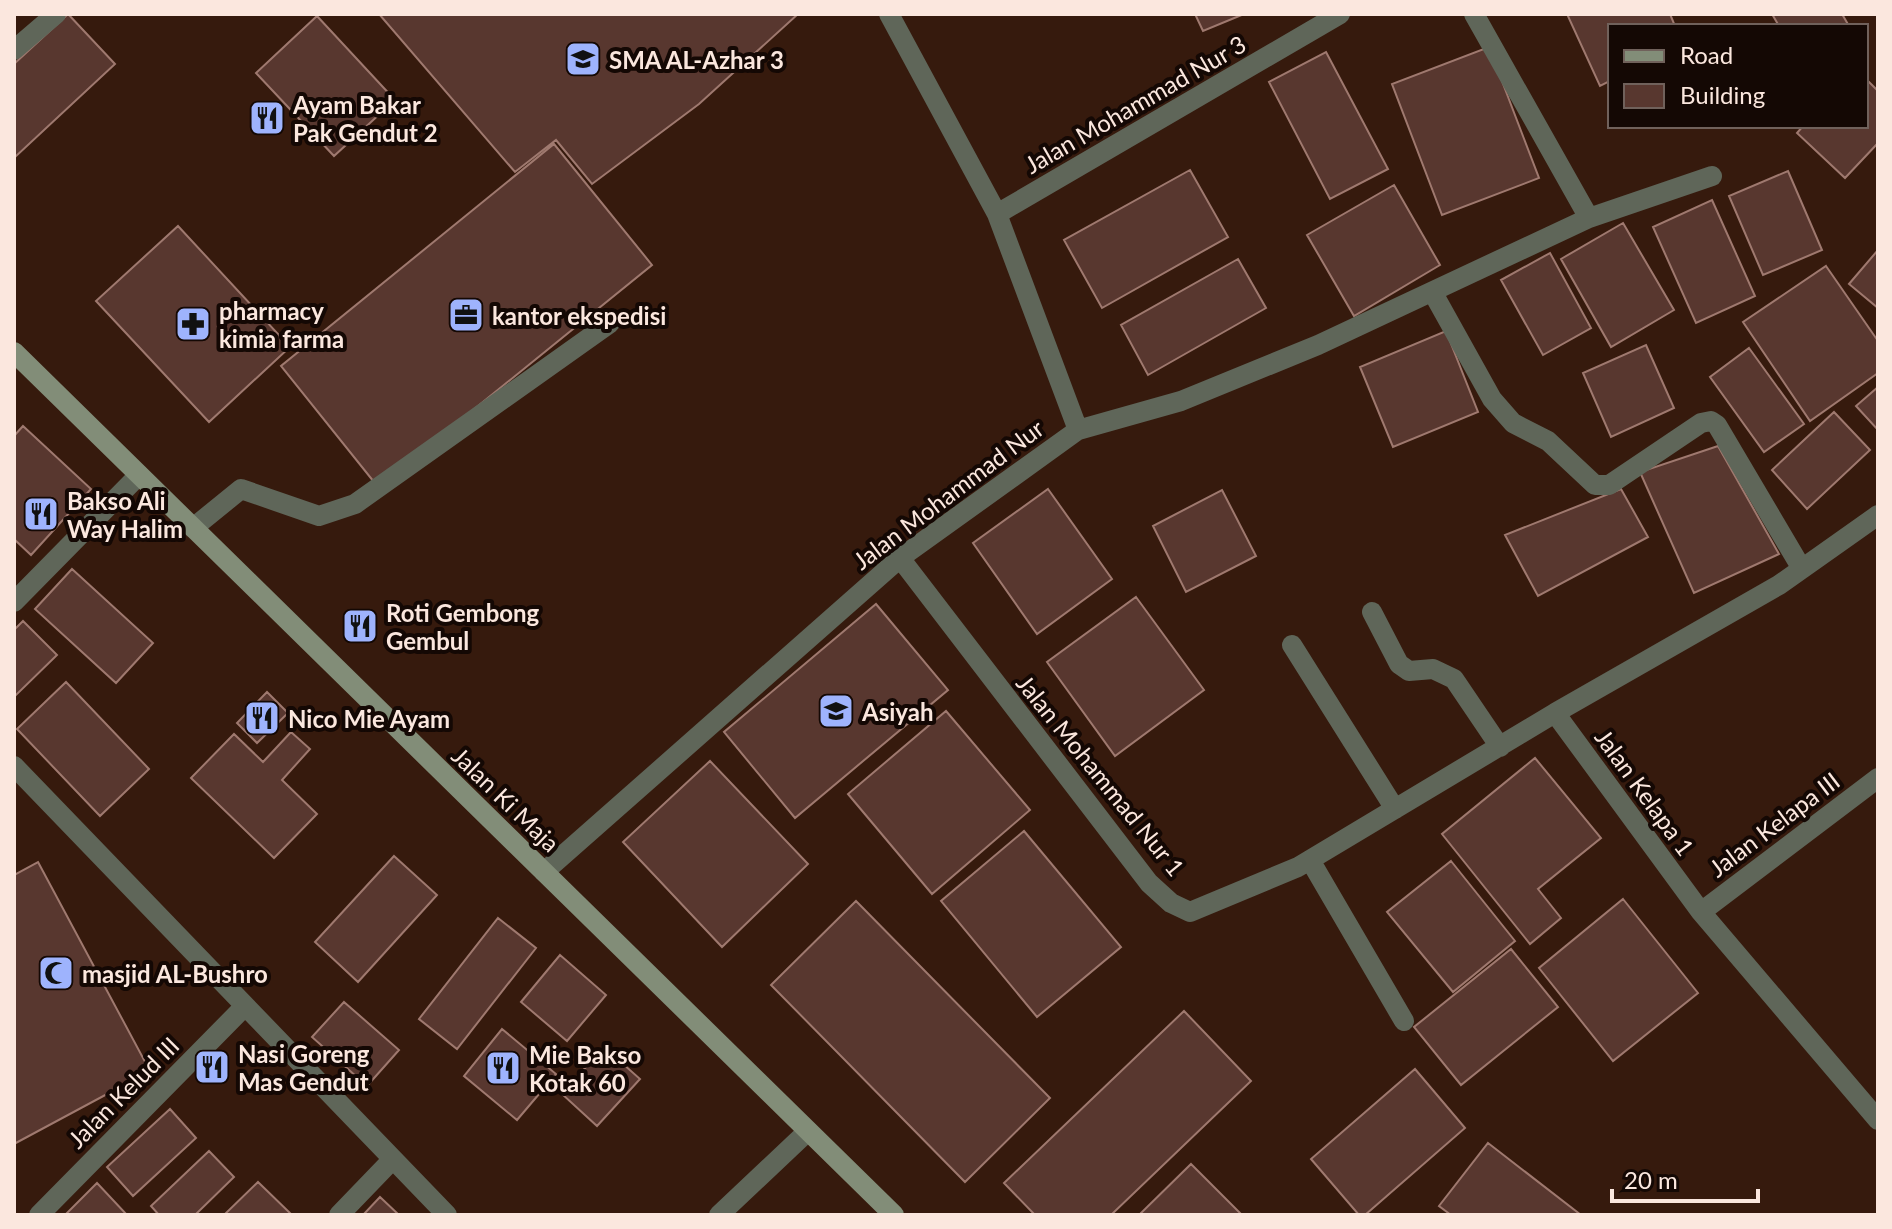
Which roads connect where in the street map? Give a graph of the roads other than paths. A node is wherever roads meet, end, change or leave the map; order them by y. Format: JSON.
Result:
{"nodes":[{"id":1,"x":56,"y":14,"type":"edge"},
{"id":2,"x":889,"y":14,"type":"edge"},
{"id":3,"x":1340,"y":14,"type":"edge"},
{"id":4,"x":1474,"y":14,"type":"edge"},
{"id":5,"x":14,"y":50,"type":"edge"},
{"id":6,"x":1712,"y":176,"type":"dead end"},
{"id":7,"x":997,"y":214,"type":"junction"},
{"id":8,"x":1589,"y":218,"type":"junction"},
{"id":9,"x":1433,"y":293,"type":"junction"},
{"id":10,"x":610,"y":323,"type":"dead end"},
{"id":11,"x":14,"y":352,"type":"edge"},
{"id":12,"x":1078,"y":430,"type":"junction"},
{"id":13,"x":139,"y":475,"type":"junction"},
{"id":14,"x":1878,"y":515,"type":"edge"},
{"id":15,"x":193,"y":528,"type":"junction"},
{"id":16,"x":900,"y":558,"type":"junction"},
{"id":17,"x":1802,"y":569,"type":"junction"},
{"id":18,"x":14,"y":602,"type":"edge"},
{"id":19,"x":1372,"y":612,"type":"dead end"},
{"id":20,"x":1292,"y":645,"type":"dead end"},
{"id":21,"x":1555,"y":713,"type":"junction"},
{"id":22,"x":1500,"y":747,"type":"junction"},
{"id":23,"x":14,"y":766,"type":"edge"},
{"id":24,"x":1878,"y":778,"type":"edge"},
{"id":25,"x":1395,"y":809,"type":"junction"},
{"id":26,"x":1310,"y":860,"type":"junction"},
{"id":27,"x":544,"y":872,"type":"junction"},
{"id":28,"x":1701,"y":912,"type":"junction"},
{"id":29,"x":245,"y":1006,"type":"junction"},
{"id":30,"x":1404,"y":1021,"type":"dead end"},
{"id":31,"x":1878,"y":1120,"type":"edge"},
{"id":32,"x":808,"y":1131,"type":"junction"},
{"id":33,"x":392,"y":1160,"type":"junction"},
{"id":34,"x":39,"y":1215,"type":"edge"},
{"id":35,"x":339,"y":1215,"type":"edge"},
{"id":36,"x":447,"y":1215,"type":"edge"},
{"id":37,"x":719,"y":1215,"type":"edge"},
{"id":38,"x":894,"y":1215,"type":"edge"}],
"edges":[{"from":1,"to":5,"type":"street"},
{"from":2,"to":7,"type":"street","name":"Jalan Mohammad Nur"},
{"from":3,"to":7,"type":"street","name":"Jalan Mohammad Nur 3"},
{"from":4,"to":8,"type":"street"},
{"from":6,"to":8,"type":"street"},
{"from":7,"to":12,"type":"street","name":"Jalan Mohammad Nur"},
{"from":8,"to":9,"type":"street"},
{"from":9,"to":12,"type":"street"},
{"from":9,"to":17,"type":"street"},
{"from":10,"to":15,"type":"street"},
{"from":11,"to":13,"type":"main road","name":"Jalan Ki Maja"},
{"from":12,"to":16,"type":"street","name":"Jalan Mohammad Nur"},
{"from":13,"to":15,"type":"main road","name":"Jalan Ki Maja"},
{"from":13,"to":18,"type":"street"},
{"from":14,"to":17,"type":"street"},
{"from":15,"to":27,"type":"main road","name":"Jalan Ki Maja"},
{"from":16,"to":26,"type":"street","name":"Jalan Mohammad Nur 1"},
{"from":16,"to":27,"type":"street","name":"Jalan Mohammad Nur"},
{"from":17,"to":21,"type":"street"},
{"from":19,"to":22,"type":"street"},
{"from":20,"to":25,"type":"street"},
{"from":21,"to":22,"type":"street"},
{"from":21,"to":28,"type":"street","name":"Jalan Kelapa 1"},
{"from":22,"to":25,"type":"street"},
{"from":23,"to":29,"type":"street"},
{"from":24,"to":28,"type":"street","name":"Jalan Kelapa III"},
{"from":25,"to":26,"type":"street"},
{"from":26,"to":30,"type":"street"},
{"from":27,"to":32,"type":"main road","name":"Jalan Ki Maja"},
{"from":28,"to":31,"type":"street","name":"Jalan Kelapa 1"},
{"from":29,"to":33,"type":"street"},
{"from":29,"to":34,"type":"street","name":"Jalan Kelud III"},
{"from":32,"to":37,"type":"street"},
{"from":32,"to":38,"type":"main road","name":"Jalan Ki Maja"},
{"from":33,"to":35,"type":"street"},
{"from":33,"to":36,"type":"street"}]}
